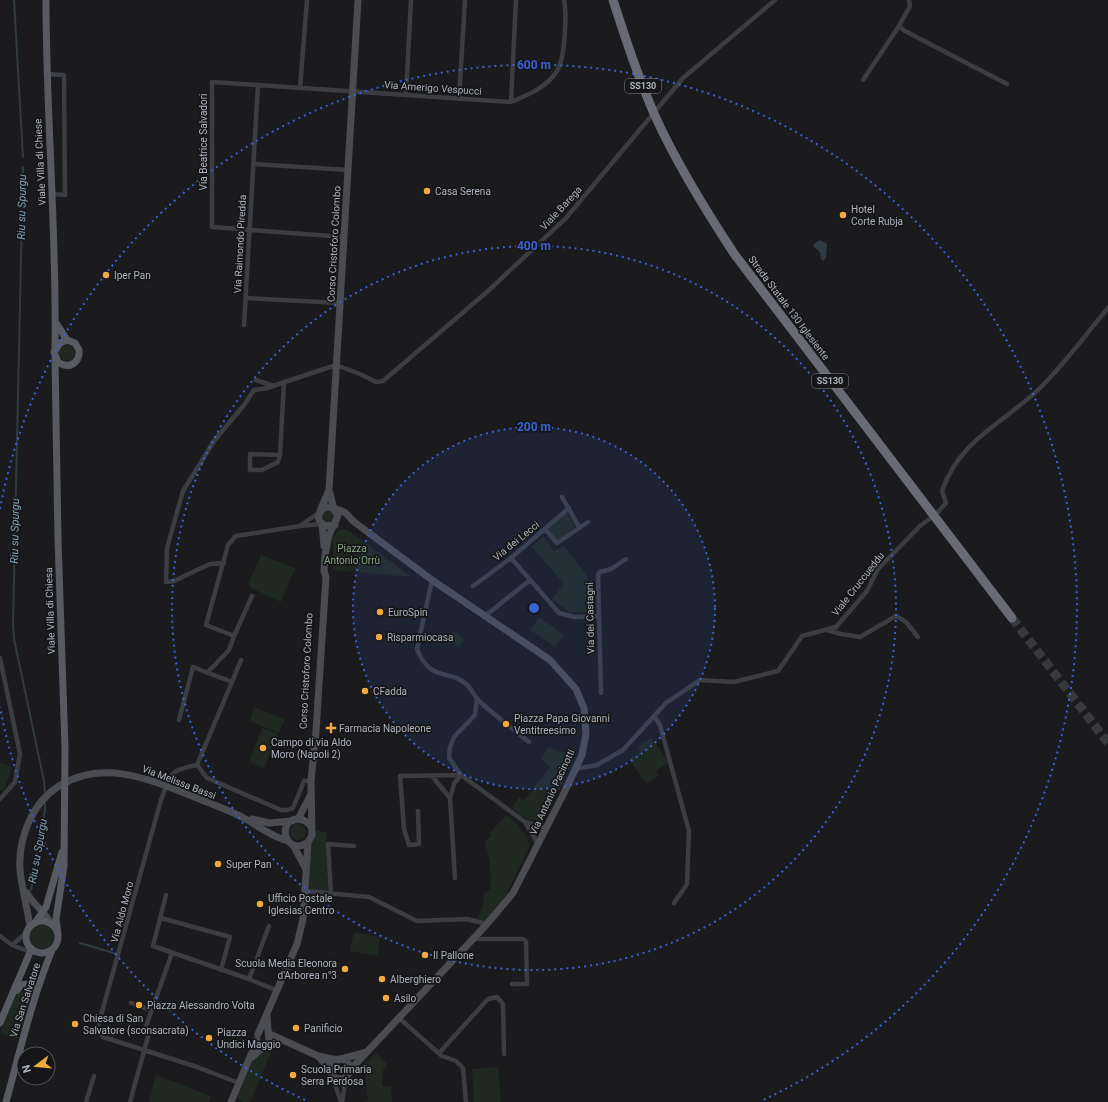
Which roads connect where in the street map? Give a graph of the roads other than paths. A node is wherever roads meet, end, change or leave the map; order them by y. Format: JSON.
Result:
{"nodes":[{"id":1,"x":46,"y":0,"type":"edge"},
{"id":2,"x":307,"y":0,"type":"edge"},
{"id":3,"x":358,"y":0,"type":"edge"},
{"id":4,"x":412,"y":0,"type":"edge"},
{"id":5,"x":465,"y":0,"type":"edge"},
{"id":6,"x":516,"y":0,"type":"edge"},
{"id":7,"x":564,"y":0,"type":"edge"},
{"id":8,"x":614,"y":0,"type":"edge"},
{"id":9,"x":775,"y":0,"type":"edge"},
{"id":10,"x":909,"y":0,"type":"edge"},
{"id":11,"x":899,"y":26,"type":"junction"},
{"id":12,"x":46,"y":74,"type":"junction"},
{"id":13,"x":863,"y":80,"type":"dead end"},
{"id":14,"x":1007,"y":84,"type":"dead end"},
{"id":15,"x":258,"y":85,"type":"junction"},
{"id":16,"x":300,"y":88,"type":"junction"},
{"id":17,"x":353,"y":90,"type":"junction"},
{"id":18,"x":406,"y":95,"type":"junction"},
{"id":19,"x":459,"y":99,"type":"junction"},
{"id":20,"x":511,"y":102,"type":"junction"},
{"id":21,"x":253,"y":164,"type":"junction"},
{"id":22,"x":348,"y":170,"type":"junction"},
{"id":23,"x":52,"y":194,"type":"junction"},
{"id":24,"x":250,"y":229,"type":"junction"},
{"id":25,"x":344,"y":237,"type":"junction"},
{"id":26,"x":246,"y":298,"type":"junction"},
{"id":27,"x":340,"y":303,"type":"junction"},
{"id":28,"x":1108,"y":308,"type":"edge"},
{"id":29,"x":56,"y":322,"type":"junction"},
{"id":30,"x":244,"y":325,"type":"dead end"},
{"id":31,"x":67,"y":340,"type":"junction"},
{"id":32,"x":55,"y":349,"type":"junction"},
{"id":33,"x":55,"y":358,"type":"junction"},
{"id":34,"x":336,"y":365,"type":"junction"},
{"id":35,"x":65,"y":366,"type":"junction"},
{"id":36,"x":56,"y":378,"type":"junction"},
{"id":37,"x":256,"y":380,"type":"dead end"},
{"id":38,"x":284,"y":382,"type":"junction"},
{"id":39,"x":271,"y":385,"type":"junction"},
{"id":40,"x":280,"y":455,"type":"junction"},
{"id":41,"x":329,"y":490,"type":"junction"},
{"id":42,"x":562,"y":497,"type":"dead end"},
{"id":43,"x":569,"y":508,"type":"junction"},
{"id":44,"x":334,"y":509,"type":"junction"},
{"id":45,"x":320,"y":512,"type":"junction"},
{"id":46,"x":938,"y":512,"type":"dead end"},
{"id":47,"x":931,"y":518,"type":"dead end"},
{"id":48,"x":353,"y":521,"type":"junction"},
{"id":49,"x":588,"y":522,"type":"dead end"},
{"id":50,"x":336,"y":523,"type":"junction"},
{"id":51,"x":322,"y":524,"type":"junction"},
{"id":52,"x":300,"y":526,"type":"junction"},
{"id":53,"x":579,"y":527,"type":"junction"},
{"id":54,"x":545,"y":529,"type":"junction"},
{"id":55,"x":325,"y":554,"type":"junction"},
{"id":56,"x":511,"y":558,"type":"junction"},
{"id":57,"x":626,"y":559,"type":"dead end"},
{"id":58,"x":224,"y":563,"type":"junction"},
{"id":59,"x":432,"y":580,"type":"junction"},
{"id":60,"x":530,"y":580,"type":"junction"},
{"id":61,"x":473,"y":586,"type":"dead end"},
{"id":62,"x":252,"y":596,"type":"dead end"},
{"id":63,"x":485,"y":616,"type":"junction"},
{"id":64,"x":599,"y":616,"type":"junction"},
{"id":65,"x":1012,"y":618,"type":"tunnel mouth"},
{"id":66,"x":826,"y":630,"type":"junction"},
{"id":67,"x":234,"y":636,"type":"junction"},
{"id":68,"x":918,"y":637,"type":"dead end"},
{"id":69,"x":0,"y":658,"type":"edge"},
{"id":70,"x":242,"y":660,"type":"dead end"},
{"id":71,"x":207,"y":673,"type":"junction"},
{"id":72,"x":232,"y":682,"type":"junction"},
{"id":73,"x":601,"y":693,"type":"dead end"},
{"id":74,"x":477,"y":699,"type":"junction"},
{"id":75,"x":654,"y":716,"type":"junction"},
{"id":76,"x":179,"y":720,"type":"dead end"},
{"id":77,"x":529,"y":742,"type":"dead end"},
{"id":78,"x":197,"y":765,"type":"junction"},
{"id":79,"x":575,"y":769,"type":"junction"},
{"id":80,"x":432,"y":776,"type":"junction"},
{"id":81,"x":461,"y":776,"type":"junction"},
{"id":82,"x":311,"y":777,"type":"junction"},
{"id":83,"x":311,"y":792,"type":"junction"},
{"id":84,"x":450,"y":798,"type":"junction"},
{"id":85,"x":0,"y":799,"type":"edge"},
{"id":86,"x":418,"y":811,"type":"dead end"},
{"id":87,"x":242,"y":817,"type":"junction"},
{"id":88,"x":295,"y":820,"type":"junction"},
{"id":89,"x":525,"y":822,"type":"junction"},
{"id":90,"x":311,"y":827,"type":"junction"},
{"id":91,"x":546,"y":828,"type":"junction"},
{"id":92,"x":308,"y":842,"type":"junction"},
{"id":93,"x":290,"y":843,"type":"junction"},
{"id":94,"x":64,"y":844,"type":"junction"},
{"id":95,"x":538,"y":844,"type":"junction"},
{"id":96,"x":354,"y":846,"type":"dead end"},
{"id":97,"x":307,"y":871,"type":"junction"},
{"id":98,"x":455,"y":878,"type":"dead end"},
{"id":99,"x":24,"y":889,"type":"junction"},
{"id":100,"x":306,"y":891,"type":"junction"},
{"id":101,"x":331,"y":894,"type":"junction"},
{"id":102,"x":166,"y":895,"type":"dead end"},
{"id":103,"x":674,"y":903,"type":"dead end"},
{"id":104,"x":42,"y":911,"type":"junction"},
{"id":105,"x":161,"y":918,"type":"junction"},
{"id":106,"x":51,"y":924,"type":"junction"},
{"id":107,"x":487,"y":924,"type":"junction"},
{"id":108,"x":269,"y":926,"type":"dead end"},
{"id":109,"x":30,"y":927,"type":"junction"},
{"id":110,"x":58,"y":935,"type":"junction"},
{"id":111,"x":0,"y":936,"type":"edge"},
{"id":112,"x":472,"y":939,"type":"junction"},
{"id":113,"x":12,"y":945,"type":"junction"},
{"id":114,"x":30,"y":949,"type":"junction"},
{"id":115,"x":52,"y":950,"type":"junction"},
{"id":116,"x":172,"y":953,"type":"junction"},
{"id":117,"x":222,"y":970,"type":"junction"},
{"id":118,"x":250,"y":979,"type":"junction"},
{"id":119,"x":512,"y":984,"type":"dead end"},
{"id":120,"x":278,"y":991,"type":"junction"},
{"id":121,"x":11,"y":997,"type":"junction"},
{"id":122,"x":34,"y":1003,"type":"junction"},
{"id":123,"x":131,"y":1003,"type":"dead end"},
{"id":124,"x":152,"y":1010,"type":"junction"},
{"id":125,"x":267,"y":1014,"type":"junction"},
{"id":126,"x":399,"y":1018,"type":"junction"},
{"id":127,"x":0,"y":1023,"type":"edge"},
{"id":128,"x":268,"y":1035,"type":"junction"},
{"id":129,"x":257,"y":1037,"type":"junction"},
{"id":130,"x":280,"y":1040,"type":"junction"},
{"id":131,"x":267,"y":1044,"type":"junction"},
{"id":132,"x":146,"y":1051,"type":"junction"},
{"id":133,"x":368,"y":1052,"type":"junction"},
{"id":134,"x":439,"y":1053,"type":"junction"},
{"id":135,"x":504,"y":1054,"type":"dead end"},
{"id":136,"x":318,"y":1056,"type":"junction"},
{"id":137,"x":249,"y":1059,"type":"junction"},
{"id":138,"x":340,"y":1060,"type":"junction"},
{"id":139,"x":350,"y":1070,"type":"junction"},
{"id":140,"x":331,"y":1072,"type":"junction"},
{"id":141,"x":94,"y":1076,"type":"dead end"},
{"id":142,"x":346,"y":1077,"type":"junction"},
{"id":143,"x":238,"y":1083,"type":"junction"},
{"id":144,"x":6,"y":1102,"type":"edge"},
{"id":145,"x":86,"y":1102,"type":"edge"},
{"id":146,"x":130,"y":1102,"type":"edge"},
{"id":147,"x":231,"y":1102,"type":"edge"},
{"id":148,"x":341,"y":1102,"type":"edge"},
{"id":149,"x":466,"y":1102,"type":"edge"}],
"edges":[{"from":1,"to":12,"type":"main road","name":"Viale Villa di Chiese"},
{"from":2,"to":16,"type":"street"},
{"from":3,"to":17,"type":"street","name":"Corso Cristoforo Colombo"},
{"from":4,"to":18,"type":"street"},
{"from":5,"to":19,"type":"street"},
{"from":6,"to":20,"type":"street"},
{"from":7,"to":20,"type":"street"},
{"from":8,"to":65,"type":"highway","name":"Strada Statale 130 Iglesiente","number":"SS130"},
{"from":9,"to":34,"type":"street","name":"Viale Barega"},
{"from":10,"to":11,"type":"street"},
{"from":11,"to":13,"type":"street"},
{"from":11,"to":14,"type":"street"},
{"from":12,"to":23,"type":"main road","name":"Viale Villa di Chiese"},
{"from":12,"to":23,"type":"street"},
{"from":15,"to":16,"type":"street","name":"Via Beatrice Salvadori"},
{"from":15,"to":21,"type":"street","name":"Via Raimondo Piredda"},
{"from":15,"to":24,"type":"street","name":"Via Beatrice Salvadori"},
{"from":16,"to":17,"type":"street","name":"Via Amerigo Vespucci"},
{"from":17,"to":18,"type":"street","name":"Via Amerigo Vespucci"},
{"from":17,"to":22,"type":"street","name":"Corso Cristoforo Colombo"},
{"from":18,"to":19,"type":"street","name":"Via Amerigo Vespucci"},
{"from":19,"to":20,"type":"street","name":"Via Amerigo Vespucci"},
{"from":21,"to":22,"type":"street"},
{"from":21,"to":24,"type":"street","name":"Via Raimondo Piredda"},
{"from":22,"to":25,"type":"street","name":"Corso Cristoforo Colombo"},
{"from":23,"to":29,"type":"main road","name":"Viale Villa di Chiese"},
{"from":24,"to":25,"type":"street"},
{"from":24,"to":26,"type":"street","name":"Via Raimondo Piredda"},
{"from":25,"to":27,"type":"street","name":"Corso Cristoforo Colombo"},
{"from":26,"to":27,"type":"street"},
{"from":26,"to":30,"type":"street","name":"Via Raimondo Piredda"},
{"from":27,"to":34,"type":"street","name":"Corso Cristoforo Colombo"},
{"from":28,"to":46,"type":"street"},
{"from":29,"to":31,"type":"main road"},
{"from":29,"to":32,"type":"main road","name":"Viale Villa di Chiesa"},
{"from":31,"to":32,"type":"main road"},
{"from":31,"to":35,"type":"main road"},
{"from":32,"to":33,"type":"main road","name":"Viale Villa di Chiesa"},
{"from":33,"to":35,"type":"main road"},
{"from":33,"to":36,"type":"main road","name":"Viale Villa di Chiesa"},
{"from":34,"to":38,"type":"street"},
{"from":34,"to":41,"type":"street","name":"Corso Cristoforo Colombo"},
{"from":35,"to":36,"type":"main road"},
{"from":36,"to":94,"type":"main road","name":"Viale Villa di Chiesa"},
{"from":37,"to":39,"type":"street"},
{"from":38,"to":39,"type":"street"},
{"from":38,"to":40,"type":"street"},
{"from":39,"to":58,"type":"street"},
{"from":40,"to":40,"type":"street"},
{"from":41,"to":44,"type":"street","name":"Corso Cristoforo Colombo"},
{"from":41,"to":45,"type":"street","name":"Corso Cristoforo Colombo"},
{"from":42,"to":43,"type":"street"},
{"from":43,"to":53,"type":"street"},
{"from":43,"to":54,"type":"street","name":"Via dei Lecci"},
{"from":44,"to":45,"type":"street"},
{"from":44,"to":48,"type":"street","name":"Via Antonio Pacinotti"},
{"from":44,"to":50,"type":"street","name":"Corso Cristoforo Colombo"},
{"from":45,"to":51,"type":"street","name":"Corso Cristoforo Colombo"},
{"from":45,"to":52,"type":"street"},
{"from":47,"to":66,"type":"street","name":"Viale Cruccueddu"},
{"from":48,"to":50,"type":"street"},
{"from":48,"to":59,"type":"street","name":"Via Antonio Pacinotti"},
{"from":49,"to":53,"type":"street"},
{"from":50,"to":51,"type":"street"},
{"from":50,"to":55,"type":"street","name":"Corso Cristoforo Colombo"},
{"from":51,"to":52,"type":"street"},
{"from":51,"to":55,"type":"street","name":"Corso Cristoforo Colombo"},
{"from":52,"to":58,"type":"street"},
{"from":53,"to":54,"type":"street"},
{"from":54,"to":56,"type":"street","name":"Via dei Lecci"},
{"from":55,"to":82,"type":"street","name":"Corso Cristoforo Colombo"},
{"from":56,"to":60,"type":"street"},
{"from":56,"to":61,"type":"street","name":"Via dei Lecci"},
{"from":57,"to":64,"type":"street","name":"Via dei Castagni"},
{"from":58,"to":67,"type":"street"},
{"from":59,"to":63,"type":"street","name":"Via Antonio Pacinotti"},
{"from":59,"to":74,"type":"street"},
{"from":60,"to":63,"type":"street"},
{"from":60,"to":64,"type":"street"},
{"from":62,"to":67,"type":"street"},
{"from":63,"to":79,"type":"street","name":"Via Antonio Pacinotti"},
{"from":64,"to":73,"type":"street","name":"Via dei Castagni"},
{"from":66,"to":68,"type":"street"},
{"from":66,"to":75,"type":"street","name":"Viale Cruccueddu"},
{"from":67,"to":71,"type":"street"},
{"from":69,"to":85,"type":"street"},
{"from":70,"to":72,"type":"street"},
{"from":71,"to":72,"type":"street"},
{"from":71,"to":76,"type":"street"},
{"from":72,"to":78,"type":"street"},
{"from":74,"to":77,"type":"street"},
{"from":74,"to":81,"type":"street"},
{"from":75,"to":79,"type":"street","name":"Viale Cruccueddu"},
{"from":75,"to":103,"type":"street"},
{"from":78,"to":82,"type":"street"},
{"from":78,"to":132,"type":"street","name":"Via Aldo Moro"},
{"from":79,"to":91,"type":"street","name":"Via Antonio Pacinotti"},
{"from":80,"to":81,"type":"street"},
{"from":80,"to":84,"type":"street"},
{"from":80,"to":86,"type":"street"},
{"from":81,"to":84,"type":"street"},
{"from":81,"to":89,"type":"street"},
{"from":82,"to":83,"type":"street","name":"Corso Cristoforo Colombo"},
{"from":83,"to":88,"type":"street","name":"Corso Cristoforo Colombo"},
{"from":83,"to":90,"type":"street","name":"Corso Cristoforo Colombo"},
{"from":84,"to":98,"type":"street"},
{"from":87,"to":88,"type":"street","name":"Via Melissa Bassi"},
{"from":87,"to":93,"type":"street","name":"Via Melissa Bassi"},
{"from":87,"to":99,"type":"street","name":"Via Melissa Bassi"},
{"from":88,"to":90,"type":"street"},
{"from":88,"to":93,"type":"street","name":"Corso Cristoforo Colombo"},
{"from":89,"to":91,"type":"street"},
{"from":89,"to":95,"type":"street"},
{"from":90,"to":92,"type":"street","name":"Corso Cristoforo Colombo"},
{"from":91,"to":95,"type":"street","name":"Via Antonio Pacinotti"},
{"from":92,"to":93,"type":"street"},
{"from":92,"to":97,"type":"street","name":"Corso Cristoforo Colombo"},
{"from":93,"to":97,"type":"street","name":"Corso Cristoforo Colombo"},
{"from":94,"to":104,"type":"main road","name":"Viale Villa di Chiesa"},
{"from":94,"to":110,"type":"main road","name":"Viale Villa di Chiesa"},
{"from":95,"to":107,"type":"street","name":"Via Antonio Pacinotti"},
{"from":96,"to":101,"type":"street"},
{"from":97,"to":100,"type":"street","name":"Corso Cristoforo Colombo"},
{"from":99,"to":104,"type":"street","name":"Via Melissa Bassi"},
{"from":99,"to":109,"type":"street","name":"Via Melissa Bassi"},
{"from":100,"to":101,"type":"street"},
{"from":100,"to":120,"type":"street","name":"Corso Cristoforo Colombo"},
{"from":101,"to":107,"type":"street"},
{"from":102,"to":105,"type":"street"},
{"from":104,"to":106,"type":"street","name":"Via Melissa Bassi"},
{"from":104,"to":109,"type":"main road","name":"Viale Villa di Chiesa"},
{"from":105,"to":116,"type":"street"},
{"from":105,"to":117,"type":"street"},
{"from":106,"to":109,"type":"main road"},
{"from":106,"to":110,"type":"main road"},
{"from":107,"to":112,"type":"street","name":"Via Antonio Pacinotti"},
{"from":108,"to":118,"type":"street"},
{"from":109,"to":113,"type":"street"},
{"from":109,"to":114,"type":"main road"},
{"from":110,"to":115,"type":"main road"},
{"from":111,"to":113,"type":"street"},
{"from":112,"to":119,"type":"street"},
{"from":112,"to":126,"type":"street","name":"Via Antonio Pacinotti"},
{"from":113,"to":114,"type":"street"},
{"from":114,"to":115,"type":"main road"},
{"from":114,"to":121,"type":"main road"},
{"from":115,"to":122,"type":"main road","name":"Via San Salvatore"},
{"from":116,"to":117,"type":"street"},
{"from":116,"to":124,"type":"street"},
{"from":117,"to":118,"type":"street"},
{"from":118,"to":120,"type":"street"},
{"from":120,"to":125,"type":"street","name":"Corso Cristoforo Colombo"},
{"from":121,"to":122,"type":"main road"},
{"from":121,"to":127,"type":"main road"},
{"from":122,"to":144,"type":"main road","name":"Via San Salvatore"},
{"from":123,"to":124,"type":"street"},
{"from":124,"to":132,"type":"street"},
{"from":125,"to":128,"type":"street","name":"Corso Cristoforo Colombo"},
{"from":125,"to":129,"type":"street","name":"Corso Cristoforo Colombo"},
{"from":126,"to":133,"type":"street","name":"Via Antonio Pacinotti"},
{"from":126,"to":134,"type":"street"},
{"from":128,"to":129,"type":"street"},
{"from":128,"to":130,"type":"street"},
{"from":128,"to":131,"type":"street"},
{"from":129,"to":131,"type":"street"},
{"from":129,"to":137,"type":"street","name":"Corso Cristoforo Colombo"},
{"from":130,"to":131,"type":"street"},
{"from":130,"to":136,"type":"street"},
{"from":131,"to":137,"type":"street","name":"Corso Cristoforo Colombo"},
{"from":132,"to":143,"type":"street","name":"Via Aldo Moro"},
{"from":132,"to":146,"type":"street"},
{"from":133,"to":138,"type":"street"},
{"from":133,"to":139,"type":"street","name":"Via Antonio Pacinotti"},
{"from":134,"to":135,"type":"street"},
{"from":134,"to":149,"type":"street"},
{"from":136,"to":138,"type":"street"},
{"from":136,"to":140,"type":"street"},
{"from":137,"to":143,"type":"street","name":"Corso Cristoforo Colombo"},
{"from":138,"to":139,"type":"street"},
{"from":138,"to":140,"type":"street"},
{"from":139,"to":142,"type":"street"},
{"from":140,"to":142,"type":"street"},
{"from":140,"to":148,"type":"street"},
{"from":141,"to":145,"type":"street"},
{"from":142,"to":148,"type":"street"},
{"from":143,"to":147,"type":"street","name":"Corso Cristoforo Colombo"}]}
